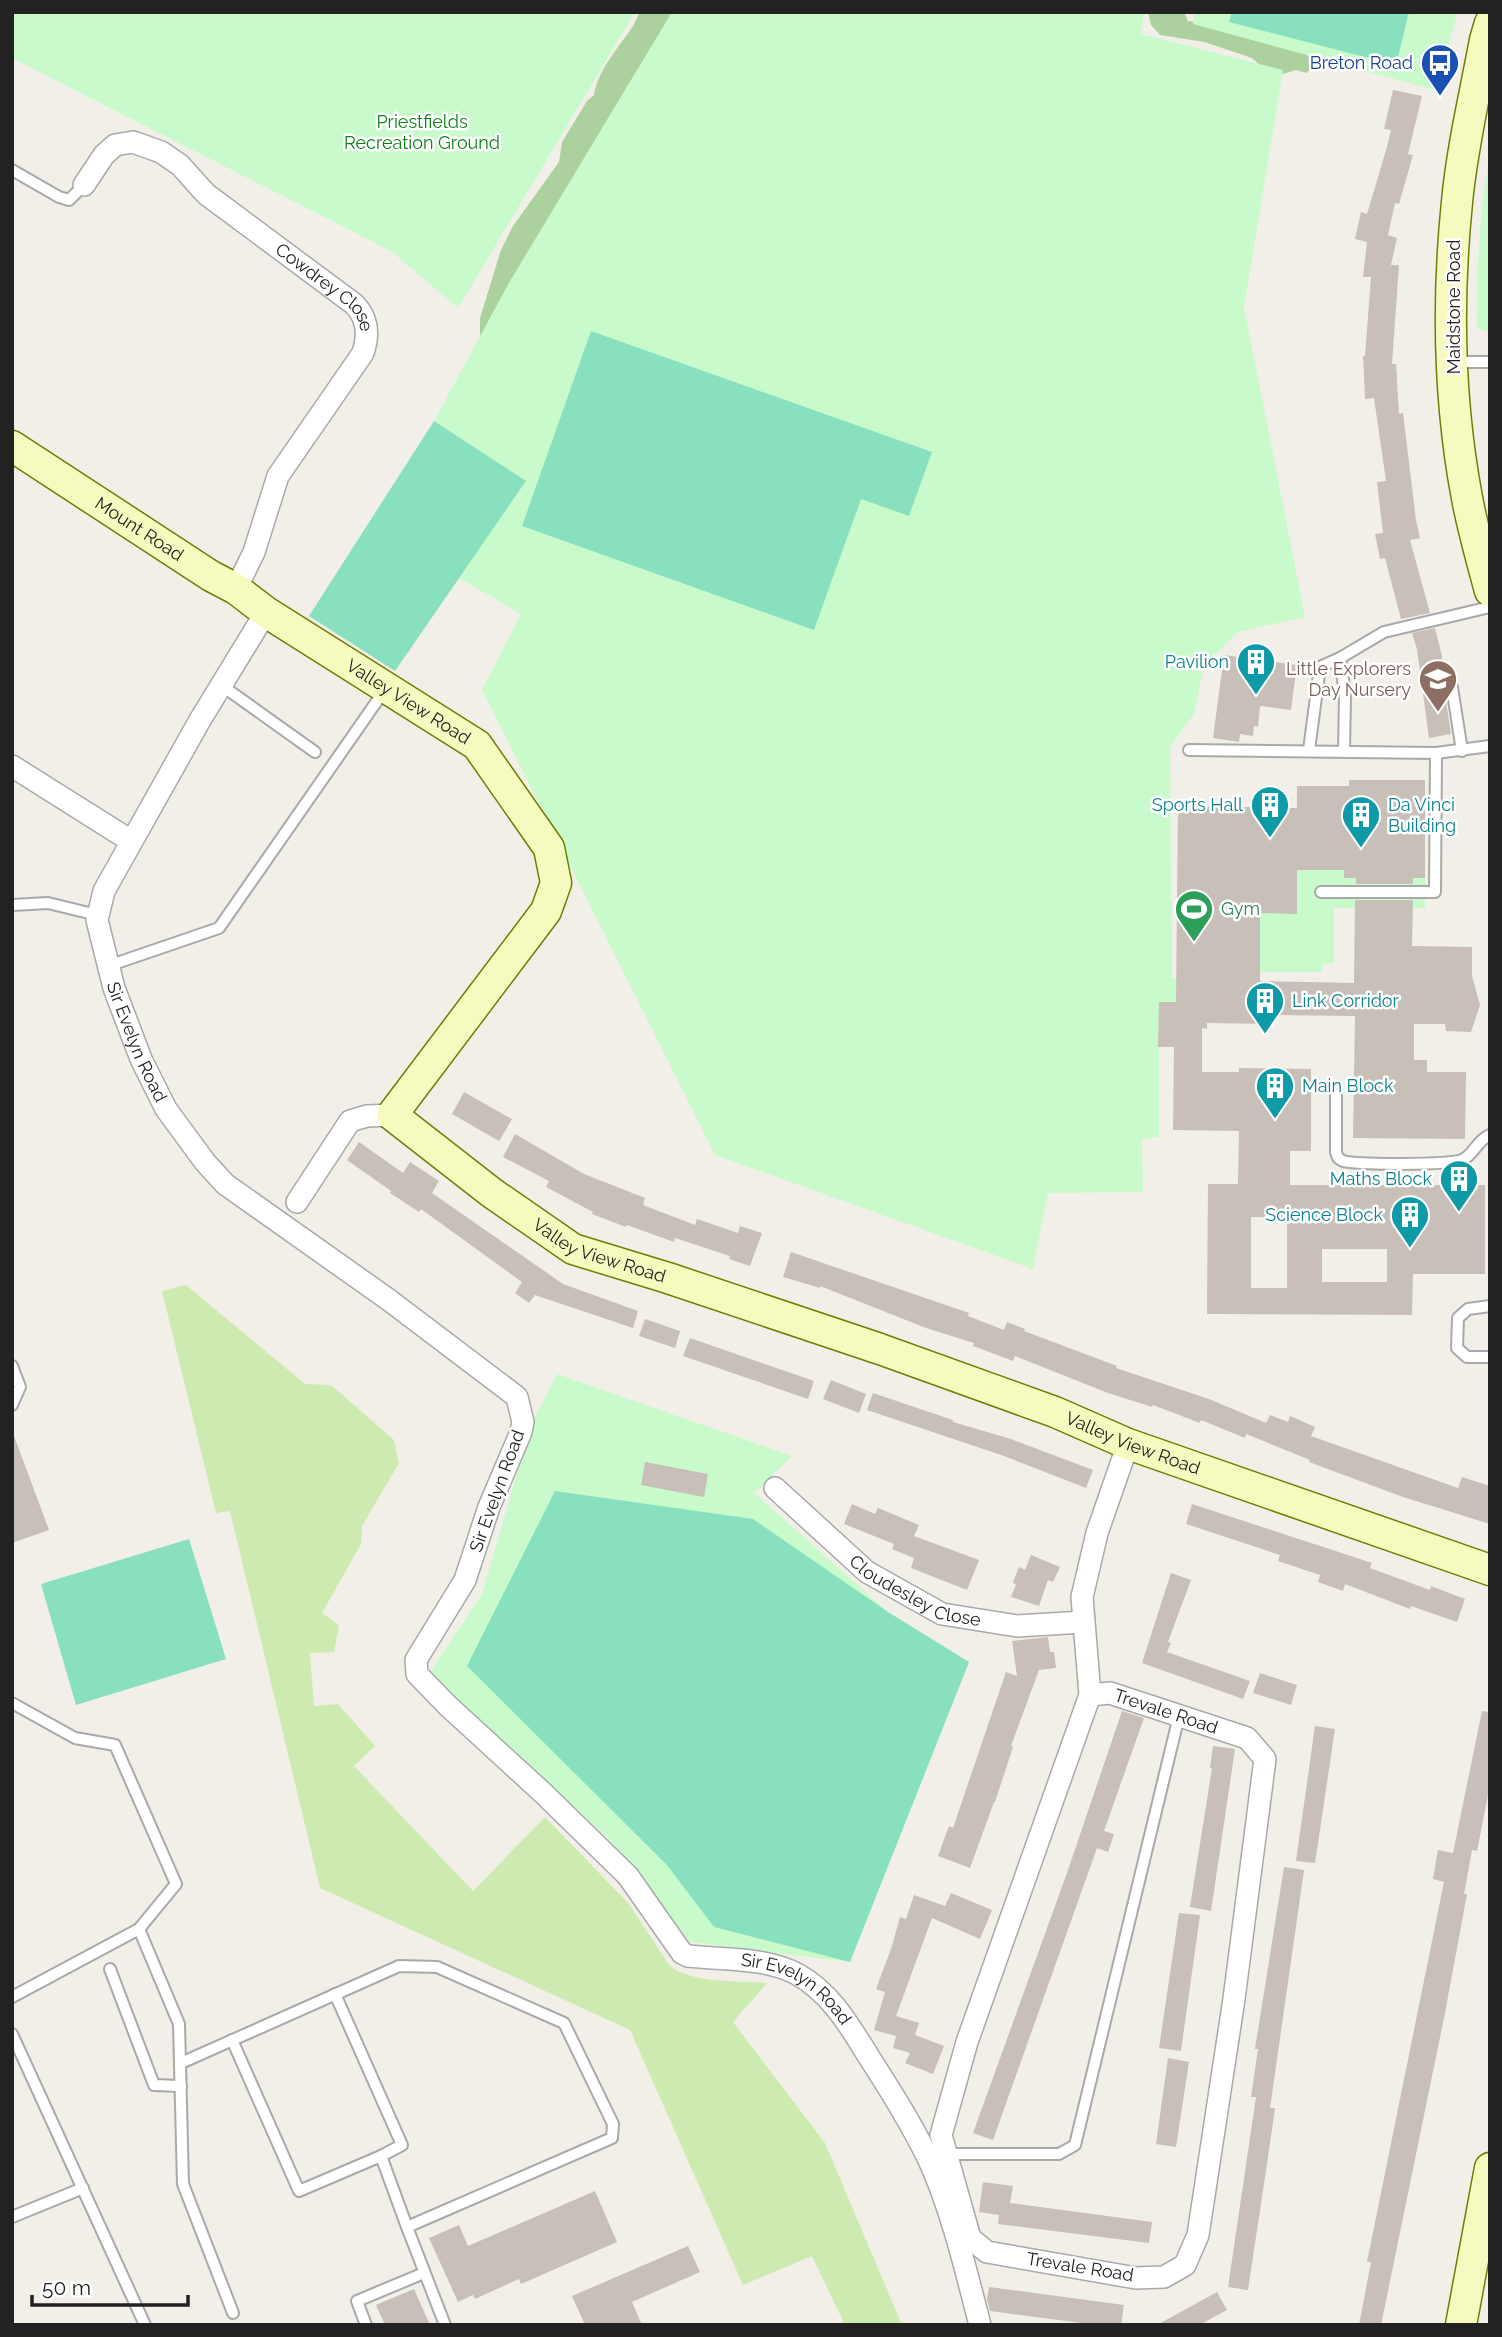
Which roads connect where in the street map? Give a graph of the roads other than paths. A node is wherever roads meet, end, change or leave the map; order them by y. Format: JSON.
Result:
{"nodes":[{"id":1,"x":1490,"y":23,"type":"edge"},
{"id":2,"x":12,"y":170,"type":"edge"},
{"id":3,"x":84,"y":185,"type":"joint"},
{"id":4,"x":1453,"y":362,"type":"junction"},
{"id":5,"x":1490,"y":362,"type":"edge"},
{"id":6,"x":12,"y":446,"type":"edge"},
{"id":7,"x":236,"y":589,"type":"junction"},
{"id":8,"x":1490,"y":591,"type":"edge"},
{"id":9,"x":1490,"y":607,"type":"edge"},
{"id":10,"x":266,"y":612,"type":"junction"},
{"id":11,"x":1340,"y":658,"type":"junction"},
{"id":12,"x":221,"y":685,"type":"junction"},
{"id":13,"x":1452,"y":687,"type":"dead end"},
{"id":14,"x":386,"y":688,"type":"junction"},
{"id":15,"x":1490,"y":746,"type":"edge"},
{"id":16,"x":1189,"y":750,"type":"dead end"},
{"id":17,"x":1309,"y":750,"type":"junction"},
{"id":18,"x":1344,"y":751,"type":"junction"},
{"id":19,"x":1462,"y":751,"type":"junction"},
{"id":20,"x":315,"y":752,"type":"dead end"},
{"id":21,"x":1436,"y":753,"type":"junction"},
{"id":22,"x":12,"y":766,"type":"edge"},
{"id":23,"x":131,"y":841,"type":"junction"},
{"id":24,"x":1321,"y":892,"type":"dead end"},
{"id":25,"x":12,"y":905,"type":"edge"},
{"id":26,"x":97,"y":915,"type":"junction"},
{"id":27,"x":108,"y":966,"type":"junction"},
{"id":28,"x":1336,"y":1096,"type":"dead end"},
{"id":29,"x":392,"y":1115,"type":"junction"},
{"id":30,"x":1490,"y":1135,"type":"edge"},
{"id":31,"x":297,"y":1202,"type":"dead end"},
{"id":32,"x":1490,"y":1306,"type":"edge"},
{"id":33,"x":1490,"y":1357,"type":"edge"},
{"id":34,"x":12,"y":1366,"type":"edge"},
{"id":35,"x":12,"y":1405,"type":"edge"},
{"id":36,"x":1128,"y":1444,"type":"junction"},
{"id":37,"x":775,"y":1488,"type":"dead end"},
{"id":38,"x":1490,"y":1570,"type":"edge"},
{"id":39,"x":1083,"y":1622,"type":"junction"},
{"id":40,"x":1090,"y":1695,"type":"junction"},
{"id":41,"x":12,"y":1703,"type":"edge"},
{"id":42,"x":1179,"y":1716,"type":"junction"},
{"id":43,"x":139,"y":1929,"type":"junction"},
{"id":44,"x":110,"y":1969,"type":"dead end"},
{"id":45,"x":335,"y":1994,"type":"junction"},
{"id":46,"x":12,"y":1997,"type":"edge"},
{"id":47,"x":12,"y":2034,"type":"edge"},
{"id":48,"x":232,"y":2040,"type":"junction"},
{"id":49,"x":181,"y":2063,"type":"junction"},
{"id":50,"x":181,"y":2087,"type":"junction"},
{"id":51,"x":946,"y":2154,"type":"junction"},
{"id":52,"x":381,"y":2155,"type":"junction"},
{"id":53,"x":1490,"y":2168,"type":"edge"},
{"id":54,"x":83,"y":2188,"type":"junction"},
{"id":55,"x":12,"y":2217,"type":"edge"},
{"id":56,"x":407,"y":2227,"type":"junction"},
{"id":57,"x":425,"y":2273,"type":"junction"},
{"id":58,"x":233,"y":2313,"type":"dead end"},
{"id":59,"x":145,"y":2325,"type":"edge"},
{"id":60,"x":366,"y":2325,"type":"edge"},
{"id":61,"x":445,"y":2325,"type":"edge"},
{"id":62,"x":980,"y":2325,"type":"edge"},
{"id":63,"x":1461,"y":2325,"type":"edge"}],
"edges":[{"from":1,"to":4,"type":"street","name":"Maidstone Road"},
{"from":2,"to":3,"type":"lane"},
{"from":3,"to":7,"type":"street","name":"Cowdrey Close"},
{"from":4,"to":5,"type":"lane"},
{"from":4,"to":8,"type":"street","name":"Maidstone Road"},
{"from":6,"to":7,"type":"street","name":"Mount Road"},
{"from":7,"to":10,"type":"street","name":"Mount Road"},
{"from":9,"to":11,"type":"lane"},
{"from":10,"to":12,"type":"street"},
{"from":10,"to":14,"type":"street","name":"Valley View Road"},
{"from":11,"to":17,"type":"lane"},
{"from":11,"to":18,"type":"lane"},
{"from":12,"to":20,"type":"lane"},
{"from":12,"to":23,"type":"street"},
{"from":13,"to":19,"type":"lane"},
{"from":14,"to":27,"type":"lane"},
{"from":14,"to":29,"type":"street","name":"Valley View Road"},
{"from":15,"to":19,"type":"lane"},
{"from":16,"to":17,"type":"lane"},
{"from":17,"to":18,"type":"lane"},
{"from":18,"to":21,"type":"lane"},
{"from":19,"to":21,"type":"lane"},
{"from":21,"to":24,"type":"lane"},
{"from":22,"to":23,"type":"street"},
{"from":23,"to":26,"type":"street"},
{"from":25,"to":26,"type":"lane"},
{"from":26,"to":27,"type":"street","name":"Sir Evelyn Road"},
{"from":27,"to":62,"type":"street","name":"Sir Evelyn Road"},
{"from":28,"to":30,"type":"lane"},
{"from":29,"to":31,"type":"street"},
{"from":29,"to":36,"type":"street","name":"Valley View Road"},
{"from":32,"to":33,"type":"lane"},
{"from":34,"to":35,"type":"lane"},
{"from":36,"to":38,"type":"street","name":"Valley View Road"},
{"from":36,"to":39,"type":"street","name":"Trevale Road"},
{"from":37,"to":39,"type":"street","name":"Cloudesley Close"},
{"from":39,"to":40,"type":"street","name":"Trevale Road"},
{"from":40,"to":42,"type":"street","name":"Trevale Road"},
{"from":40,"to":51,"type":"street","name":"Trevale Road"},
{"from":41,"to":43,"type":"lane"},
{"from":42,"to":51,"type":"lane"},
{"from":42,"to":51,"type":"street","name":"Trevale Road"},
{"from":43,"to":46,"type":"lane"},
{"from":43,"to":49,"type":"lane"},
{"from":44,"to":50,"type":"lane"},
{"from":45,"to":48,"type":"lane"},
{"from":45,"to":52,"type":"lane"},
{"from":45,"to":56,"type":"lane"},
{"from":47,"to":54,"type":"lane"},
{"from":48,"to":49,"type":"lane"},
{"from":48,"to":52,"type":"lane"},
{"from":49,"to":50,"type":"lane"},
{"from":50,"to":58,"type":"lane"},
{"from":52,"to":56,"type":"lane"},
{"from":53,"to":63,"type":"street"},
{"from":54,"to":55,"type":"lane"},
{"from":54,"to":59,"type":"lane"},
{"from":56,"to":57,"type":"lane"},
{"from":57,"to":60,"type":"lane"},
{"from":57,"to":61,"type":"lane"}]}
